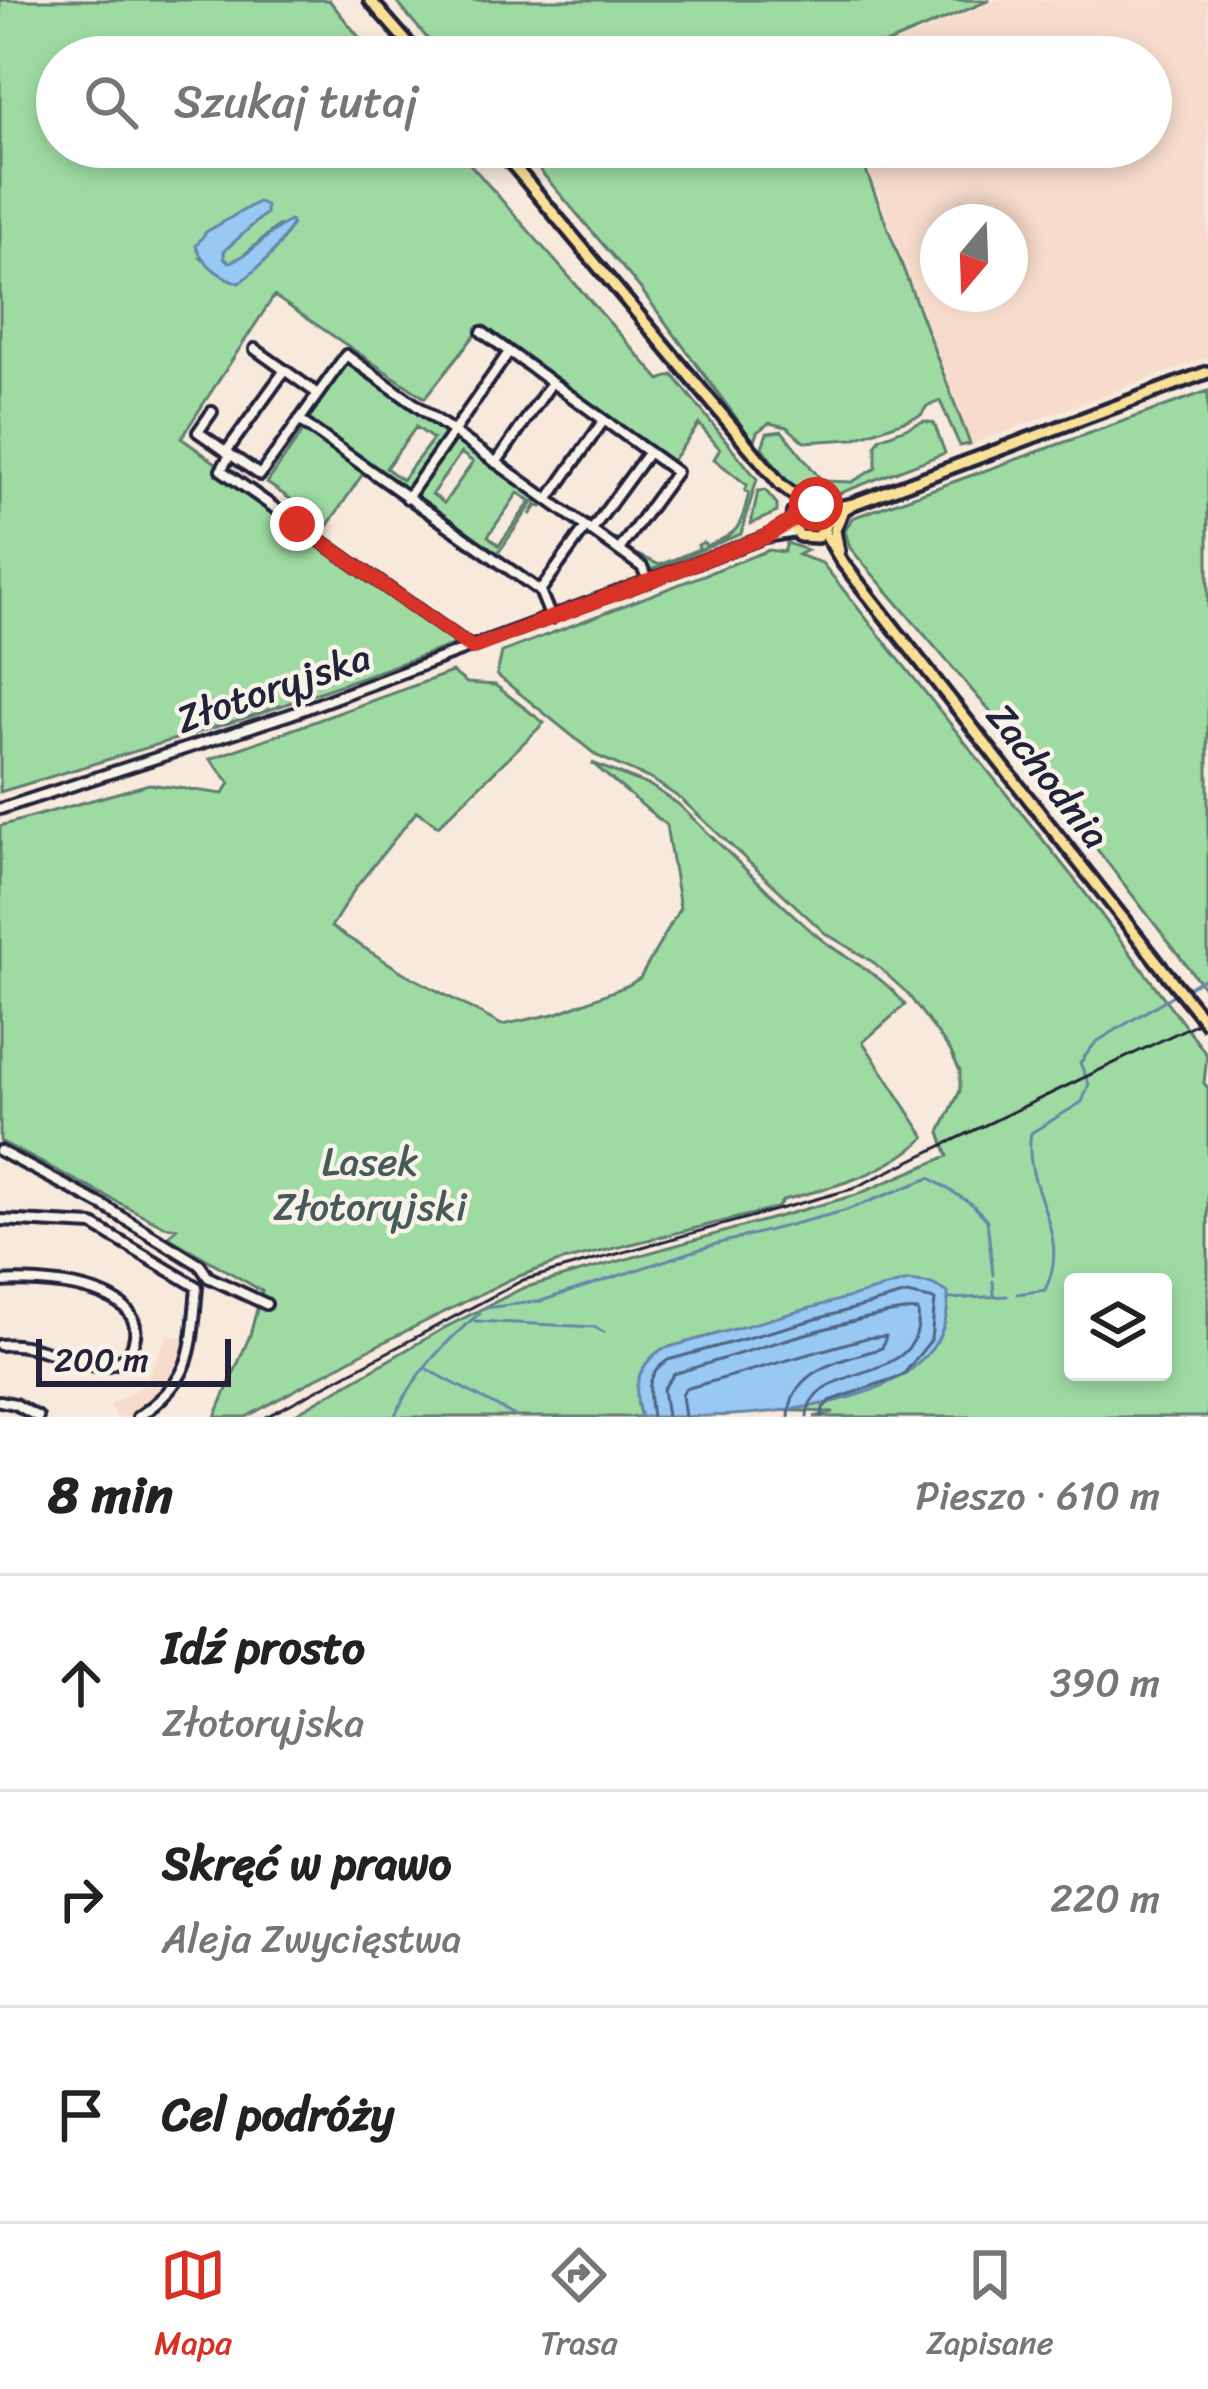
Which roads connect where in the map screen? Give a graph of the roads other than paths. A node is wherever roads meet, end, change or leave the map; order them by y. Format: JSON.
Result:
{"nodes":[{"id":1,"x":370,"y":0,"type":"edge"},
{"id":2,"x":402,"y":36,"type":"edge"},
{"id":3,"x":516,"y":168,"type":"edge"},
{"id":4,"x":482,"y":332,"type":"dead end"},
{"id":5,"x":255,"y":349,"type":"dead end"},
{"id":6,"x":509,"y":352,"type":"junction"},
{"id":7,"x":285,"y":370,"type":"junction"},
{"id":8,"x":1208,"y":372,"type":"edge"},
{"id":9,"x":548,"y":388,"type":"dead end"},
{"id":10,"x":318,"y":394,"type":"junction"},
{"id":11,"x":212,"y":412,"type":"dead end"},
{"id":12,"x":299,"y":419,"type":"junction"},
{"id":13,"x":604,"y":420,"type":"junction"},
{"id":14,"x":453,"y":432,"type":"junction"},
{"id":15,"x":228,"y":454,"type":"junction"},
{"id":16,"x":645,"y":457,"type":"dead end"},
{"id":17,"x":496,"y":463,"type":"junction"},
{"id":18,"x":782,"y":485,"type":"junction"},
{"id":19,"x":407,"y":498,"type":"junction"},
{"id":20,"x":548,"y":500,"type":"junction"},
{"id":21,"x":805,"y":503,"type":"junction"},
{"id":22,"x":848,"y":507,"type":"junction"},
{"id":23,"x":823,"y":509,"type":"junction"},
{"id":24,"x":794,"y":522,"type":"junction"},
{"id":25,"x":826,"y":526,"type":"junction"},
{"id":26,"x":588,"y":529,"type":"junction"},
{"id":27,"x":813,"y":538,"type":"junction"},
{"id":28,"x":619,"y":550,"type":"junction"},
{"id":29,"x":842,"y":562,"type":"junction"},
{"id":30,"x":649,"y":581,"type":"junction"},
{"id":31,"x":540,"y":591,"type":"junction"},
{"id":32,"x":551,"y":618,"type":"junction"},
{"id":33,"x":472,"y":648,"type":"junction"},
{"id":34,"x":0,"y":809,"type":"edge"},
{"id":35,"x":1208,"y":1025,"type":"edge"},
{"id":36,"x":0,"y":1151,"type":"edge"},
{"id":37,"x":0,"y":1220,"type":"edge"},
{"id":38,"x":0,"y":1282,"type":"edge"},
{"id":39,"x":266,"y":1304,"type":"dead end"},
{"id":40,"x":0,"y":1346,"type":"edge"},
{"id":41,"x":0,"y":1401,"type":"edge"},
{"id":42,"x":38,"y":1417,"type":"edge"},
{"id":43,"x":138,"y":1417,"type":"edge"}],
"edges":[{"from":1,"to":2,"type":"main road"},
{"from":3,"to":18,"type":"main road"},
{"from":4,"to":6,"type":"street"},
{"from":5,"to":7,"type":"street"},
{"from":6,"to":13,"type":"street"},
{"from":6,"to":14,"type":"street"},
{"from":7,"to":10,"type":"street"},
{"from":7,"to":15,"type":"street"},
{"from":8,"to":22,"type":"main road"},
{"from":9,"to":17,"type":"street"},
{"from":10,"to":12,"type":"street"},
{"from":10,"to":14,"type":"street"},
{"from":11,"to":15,"type":"street"},
{"from":12,"to":15,"type":"street"},
{"from":12,"to":19,"type":"street"},
{"from":13,"to":20,"type":"street"},
{"from":13,"to":28,"type":"street"},
{"from":14,"to":17,"type":"street"},
{"from":14,"to":19,"type":"street"},
{"from":15,"to":33,"type":"street"},
{"from":16,"to":26,"type":"street"},
{"from":17,"to":20,"type":"street"},
{"from":18,"to":21,"type":"main road"},
{"from":18,"to":24,"type":"main road"},
{"from":19,"to":31,"type":"street"},
{"from":20,"to":26,"type":"street"},
{"from":21,"to":23,"type":"main road"},
{"from":21,"to":24,"type":"main road"},
{"from":22,"to":23,"type":"main road"},
{"from":22,"to":25,"type":"main road"},
{"from":22,"to":29,"type":"main road"},
{"from":23,"to":25,"type":"main road","name":"Zachodnia"},
{"from":24,"to":27,"type":"main road"},
{"from":24,"to":30,"type":"street","name":"Złotoryjska"},
{"from":25,"to":27,"type":"main road"},
{"from":25,"to":29,"type":"main road","name":"Zachodnia"},
{"from":26,"to":28,"type":"street"},
{"from":26,"to":31,"type":"street"},
{"from":27,"to":29,"type":"main road","name":"Zachodnia"},
{"from":28,"to":30,"type":"street"},
{"from":29,"to":35,"type":"main road","name":"Zachodnia","bridge":true},
{"from":30,"to":32,"type":"street","name":"Złotoryjska"},
{"from":31,"to":32,"type":"street"},
{"from":32,"to":33,"type":"street","name":"Złotoryjska"},
{"from":33,"to":34,"type":"street","name":"Złotoryjska"},
{"from":36,"to":39,"type":"street"},
{"from":37,"to":43,"type":"street"},
{"from":38,"to":40,"type":"street"},
{"from":41,"to":42,"type":"street"}]}
